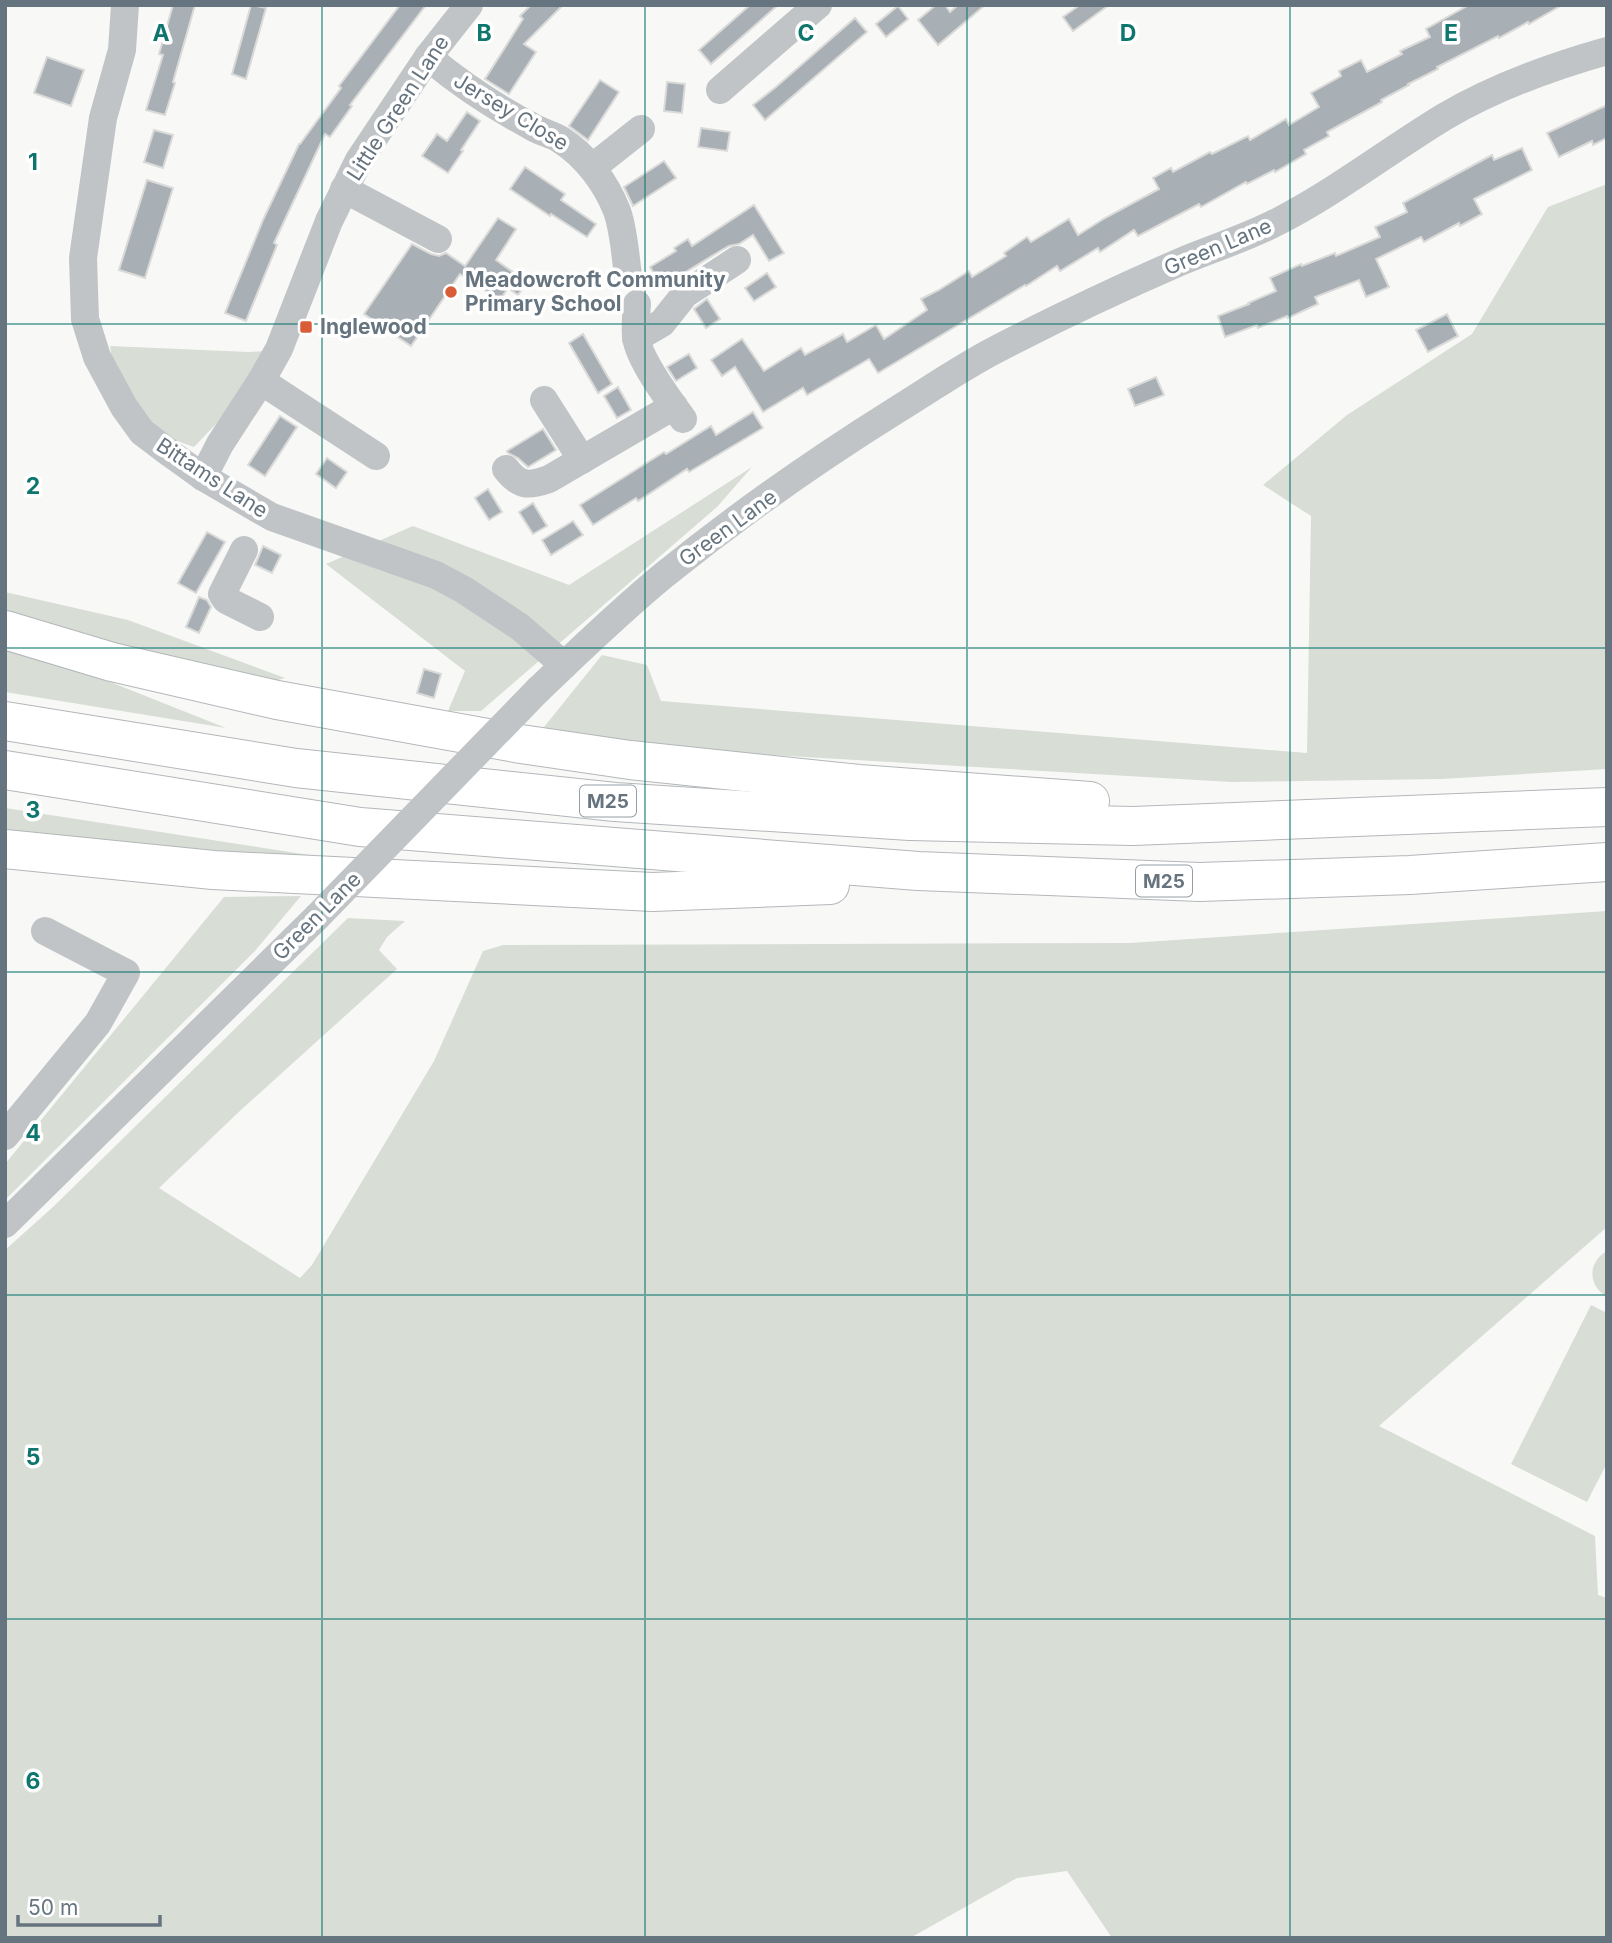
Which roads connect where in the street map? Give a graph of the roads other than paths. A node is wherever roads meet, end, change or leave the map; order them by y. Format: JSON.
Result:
{"nodes":[{"id":1,"x":125,"y":5,"type":"edge"},
{"id":2,"x":469,"y":5,"type":"edge"},
{"id":3,"x":818,"y":5,"type":"edge"},
{"id":4,"x":1607,"y":51,"type":"edge"},
{"id":5,"x":428,"y":57,"type":"junction"},
{"id":6,"x":720,"y":90,"type":"dead end"},
{"id":7,"x":641,"y":130,"type":"dead end"},
{"id":8,"x":593,"y":167,"type":"junction"},
{"id":9,"x":344,"y":189,"type":"junction"},
{"id":10,"x":438,"y":239,"type":"dead end"},
{"id":11,"x":737,"y":260,"type":"dead end"},
{"id":12,"x":636,"y":338,"type":"junction"},
{"id":13,"x":261,"y":381,"type":"junction"},
{"id":14,"x":544,"y":400,"type":"dead end"},
{"id":15,"x":376,"y":456,"type":"dead end"},
{"id":16,"x":582,"y":460,"type":"junction"},
{"id":17,"x":506,"y":469,"type":"dead end"},
{"id":18,"x":204,"y":477,"type":"junction"},
{"id":19,"x":244,"y":550,"type":"dead end"},
{"id":20,"x":260,"y":617,"type":"dead end"},
{"id":21,"x":5,"y":630,"type":"edge"},
{"id":22,"x":564,"y":665,"type":"junction"},
{"id":23,"x":5,"y":721,"type":"edge"},
{"id":24,"x":5,"y":770,"type":"edge"},
{"id":25,"x":1607,"y":807,"type":"edge"},
{"id":26,"x":1216,"y":824,"type":"junction"},
{"id":27,"x":5,"y":849,"type":"edge"},
{"id":28,"x":1607,"y":862,"type":"edge"},
{"id":29,"x":918,"y":871,"type":"junction"},
{"id":30,"x":46,"y":931,"type":"dead end"},
{"id":31,"x":5,"y":1136,"type":"edge"},
{"id":32,"x":5,"y":1224,"type":"edge"}],
"edges":[{"from":1,"to":18,"type":"street","name":"Bittams Lane"},
{"from":2,"to":5,"type":"street","name":"Little Green Lane"},
{"from":3,"to":6,"type":"street"},
{"from":4,"to":22,"type":"street","name":"Green Lane"},
{"from":5,"to":8,"type":"street","name":"Jersey Close"},
{"from":5,"to":9,"type":"street","name":"Little Green Lane"},
{"from":7,"to":8,"type":"street"},
{"from":8,"to":12,"type":"street","name":"Jersey Close"},
{"from":9,"to":10,"type":"street"},
{"from":9,"to":13,"type":"street","name":"Little Green Lane"},
{"from":11,"to":12,"type":"street"},
{"from":12,"to":16,"type":"street","name":"Jersey Close"},
{"from":13,"to":15,"type":"street"},
{"from":13,"to":18,"type":"street","name":"Little Green Lane"},
{"from":14,"to":16,"type":"street"},
{"from":16,"to":17,"type":"street","name":"Jersey Close"},
{"from":18,"to":22,"type":"street","name":"Bittams Lane"},
{"from":19,"to":20,"type":"street"},
{"from":21,"to":26,"type":"highway","number":"M25"},
{"from":22,"to":32,"type":"street","name":"Green Lane","bridge":true},
{"from":23,"to":26,"type":"highway","number":"M25"},
{"from":24,"to":29,"type":"highway","number":"M25"},
{"from":25,"to":26,"type":"highway","number":"M25"},
{"from":27,"to":29,"type":"highway","number":"M25"},
{"from":28,"to":29,"type":"highway","number":"M25"},
{"from":30,"to":31,"type":"street"}]}
